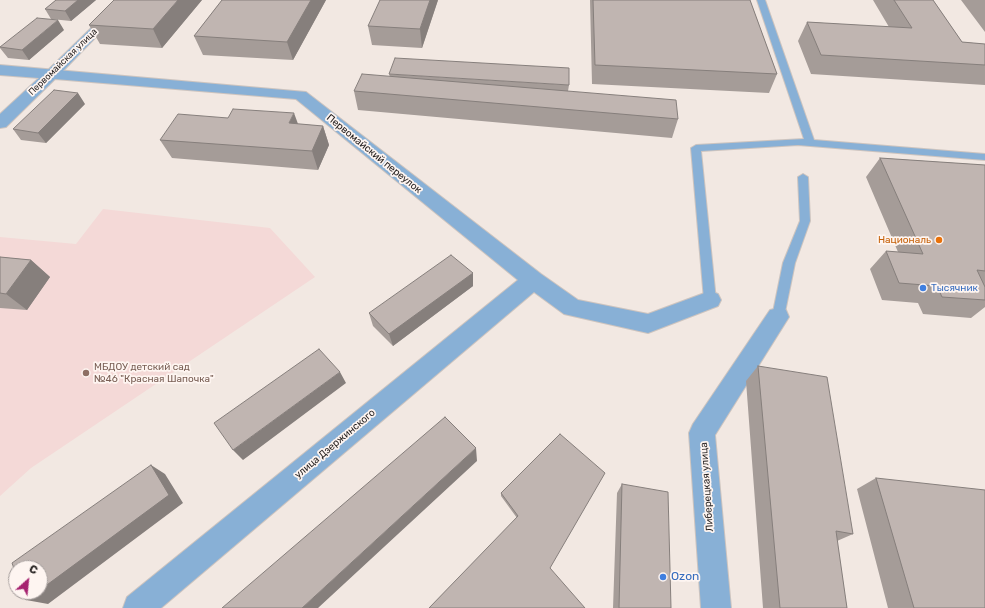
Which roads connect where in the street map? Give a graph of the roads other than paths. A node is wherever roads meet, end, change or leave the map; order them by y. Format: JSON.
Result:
{"nodes":[{"id":1,"x":126,"y":0,"type":"edge"},
{"id":2,"x":761,"y":0,"type":"edge"},
{"id":3,"x":0,"y":70,"type":"edge"},
{"id":4,"x":52,"y":74,"type":"junction"},
{"id":5,"x":0,"y":123,"type":"edge"},
{"id":6,"x":810,"y":142,"type":"junction"},
{"id":7,"x":985,"y":157,"type":"edge"},
{"id":8,"x":803,"y":177,"type":"dead end"},
{"id":9,"x":533,"y":280,"type":"junction"},
{"id":10,"x":710,"y":300,"type":"joint"},
{"id":11,"x":778,"y":317,"type":"joint"},
{"id":12,"x":138,"y":608,"type":"edge"},
{"id":13,"x":716,"y":608,"type":"edge"}],
"edges":[{"from":1,"to":4,"type":"street","name":"Первомайская улица"},
{"from":2,"to":6,"type":"lane"},
{"from":3,"to":4,"type":"street","name":"Первомайский переулок"},
{"from":4,"to":5,"type":"street","name":"Первомайская улица"},
{"from":4,"to":9,"type":"street","name":"Первомайский переулок"},
{"from":6,"to":7,"type":"lane"},
{"from":6,"to":10,"type":"lane"},
{"from":8,"to":11,"type":"lane"},
{"from":9,"to":10,"type":"street","name":"Первомайский переулок"},
{"from":9,"to":12,"type":"street","name":"улица Дзержинского"},
{"from":11,"to":13,"type":"street","name":"Либерецкая улица"}]}
